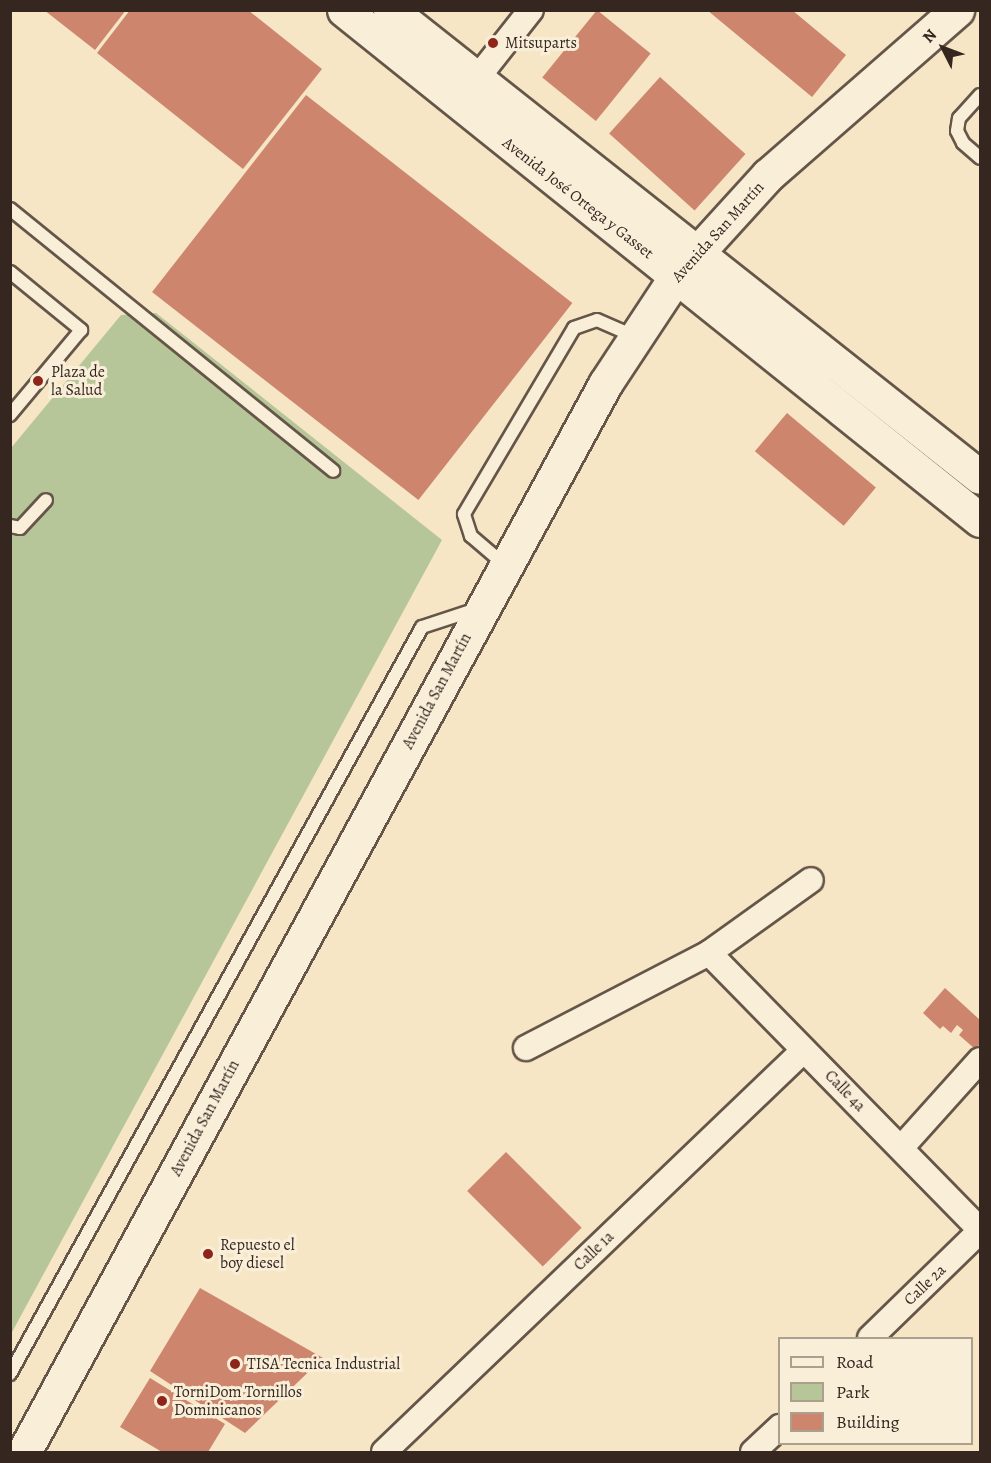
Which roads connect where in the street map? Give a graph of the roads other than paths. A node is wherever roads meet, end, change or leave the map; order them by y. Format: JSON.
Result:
{"nodes":[{"id":1,"x":344,"y":10,"type":"edge"},
{"id":2,"x":390,"y":10,"type":"edge"},
{"id":3,"x":531,"y":10,"type":"edge"},
{"id":4,"x":957,"y":10,"type":"edge"},
{"id":5,"x":466,"y":92,"type":"junction"},
{"id":6,"x":981,"y":95,"type":"edge"},
{"id":7,"x":981,"y":158,"type":"edge"},
{"id":8,"x":10,"y":209,"type":"edge"},
{"id":9,"x":699,"y":252,"type":"junction"},
{"id":10,"x":10,"y":272,"type":"edge"},
{"id":11,"x":677,"y":275,"type":"junction"},
{"id":12,"x":636,"y":337,"type":"junction"},
{"id":13,"x":10,"y":415,"type":"edge"},
{"id":14,"x":333,"y":471,"type":"dead end"},
{"id":15,"x":981,"y":477,"type":"edge"},
{"id":16,"x":46,"y":500,"type":"dead end"},
{"id":17,"x":981,"y":520,"type":"edge"},
{"id":18,"x":10,"y":526,"type":"edge"},
{"id":19,"x":506,"y":565,"type":"junction"},
{"id":20,"x":482,"y":608,"type":"junction"},
{"id":21,"x":811,"y":879,"type":"dead end"},
{"id":22,"x":710,"y":952,"type":"junction"},
{"id":23,"x":526,"y":1048,"type":"dead end"},
{"id":24,"x":804,"y":1050,"type":"junction"},
{"id":25,"x":981,"y":1060,"type":"edge"},
{"id":26,"x":901,"y":1148,"type":"junction"},
{"id":27,"x":981,"y":1230,"type":"edge"},
{"id":28,"x":871,"y":1337,"type":"edge"},
{"id":29,"x":10,"y":1374,"type":"edge"},
{"id":30,"x":778,"y":1429,"type":"edge"},
{"id":31,"x":24,"y":1452,"type":"edge"},
{"id":32,"x":384,"y":1452,"type":"edge"},
{"id":33,"x":753,"y":1452,"type":"edge"}],
"edges":[{"from":1,"to":5,"type":"main road","name":"Avenida José Ortega y Gasset"},
{"from":2,"to":5,"type":"main road","name":"Avenida José Ortega y Gasset"},
{"from":3,"to":5,"type":"street"},
{"from":4,"to":9,"type":"main road","name":"Avenida San Martín"},
{"from":5,"to":9,"type":"main road","name":"Avenida José Ortega y Gasset"},
{"from":5,"to":11,"type":"main road","name":"Avenida José Ortega y Gasset"},
{"from":6,"to":7,"type":"lane"},
{"from":8,"to":14,"type":"lane"},
{"from":9,"to":11,"type":"main road","name":"Avenida San Martín"},
{"from":9,"to":15,"type":"main road","name":"Avenida José Ortega y Gasset"},
{"from":10,"to":13,"type":"lane"},
{"from":11,"to":12,"type":"main road","name":"Avenida San Martín"},
{"from":11,"to":17,"type":"main road","name":"Avenida José Ortega y Gasset"},
{"from":12,"to":19,"type":"main road","name":"Avenida San Martín"},
{"from":12,"to":19,"type":"lane"},
{"from":16,"to":18,"type":"lane"},
{"from":19,"to":20,"type":"main road","name":"Avenida San Martín"},
{"from":20,"to":29,"type":"lane"},
{"from":20,"to":31,"type":"main road","name":"Avenida San Martín"},
{"from":21,"to":22,"type":"street"},
{"from":22,"to":23,"type":"street"},
{"from":22,"to":24,"type":"street","name":"Calle 4a"},
{"from":24,"to":26,"type":"street","name":"Calle 4a"},
{"from":24,"to":32,"type":"street","name":"Calle 1a"},
{"from":25,"to":26,"type":"street"},
{"from":26,"to":27,"type":"street","name":"Calle 4a"},
{"from":27,"to":28,"type":"street","name":"Calle 2a"},
{"from":30,"to":33,"type":"street"}]}
